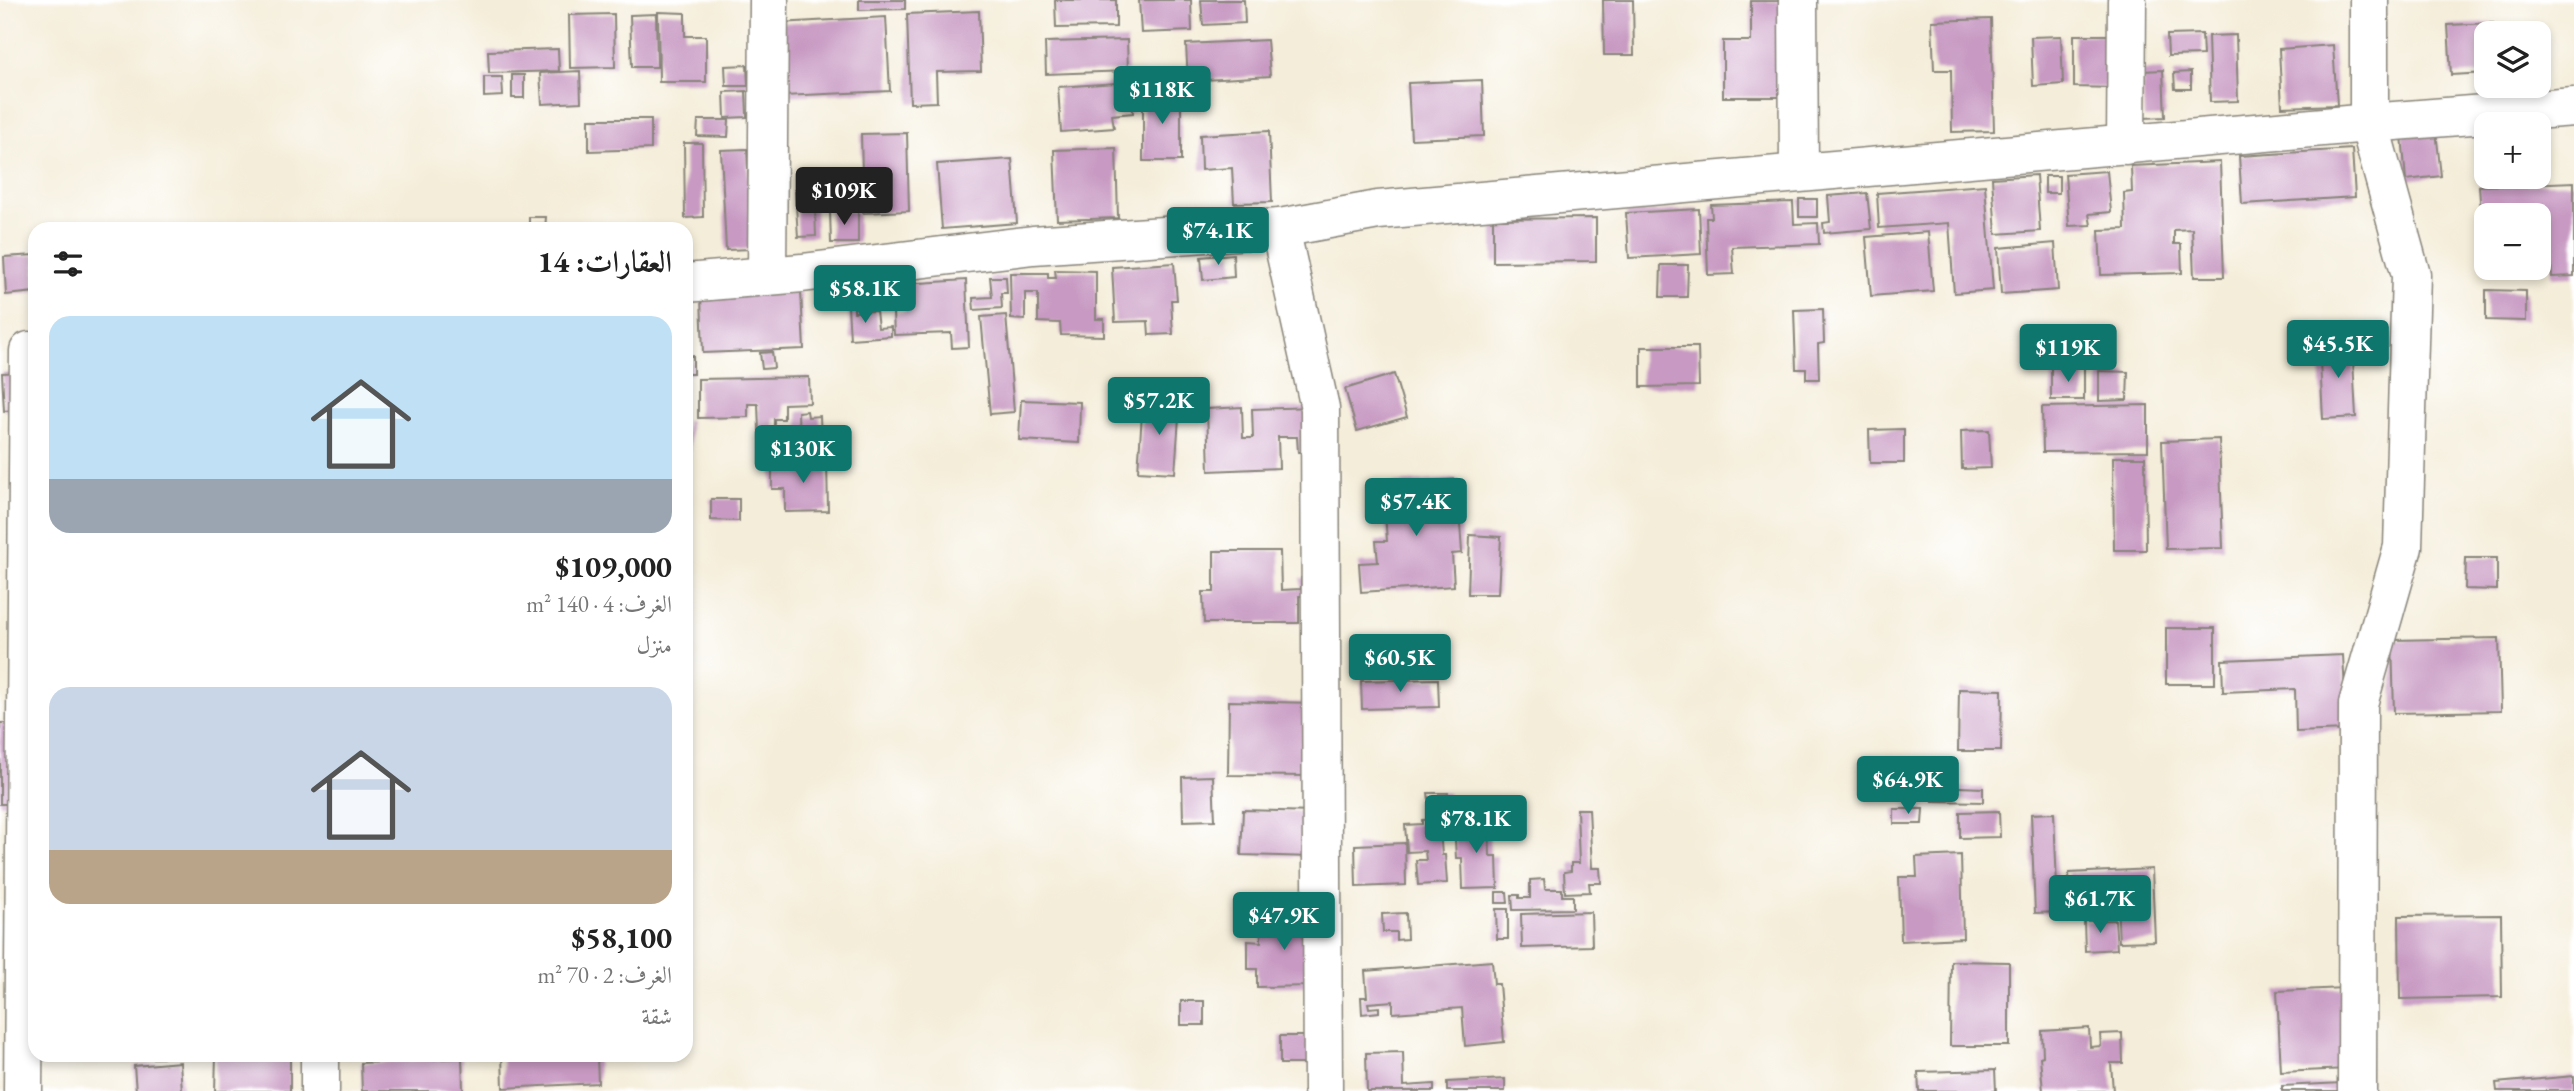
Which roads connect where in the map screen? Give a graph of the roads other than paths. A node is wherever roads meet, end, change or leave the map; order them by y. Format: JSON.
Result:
{"nodes":[{"id":1,"x":769,"y":0,"type":"edge"},
{"id":2,"x":1798,"y":0,"type":"edge"},
{"id":3,"x":2127,"y":0,"type":"edge"},
{"id":4,"x":2369,"y":0,"type":"edge"},
{"id":5,"x":2574,"y":107,"type":"edge"},
{"id":6,"x":2369,"y":123,"type":"junction"},
{"id":7,"x":2126,"y":145,"type":"junction"},
{"id":8,"x":1799,"y":172,"type":"junction"},
{"id":9,"x":1280,"y":228,"type":"junction"},
{"id":10,"x":767,"y":275,"type":"junction"},
{"id":11,"x":693,"y":282,"type":"edge"},
{"id":12,"x":21,"y":351,"type":"edge"},
{"id":13,"x":28,"y":429,"type":"edge"},
{"id":14,"x":28,"y":453,"type":"edge"},
{"id":15,"x":0,"y":481,"type":"edge"},
{"id":16,"x":28,"y":634,"type":"edge"},
{"id":17,"x":320,"y":1062,"type":"edge"},
{"id":18,"x":23,"y":1091,"type":"edge"},
{"id":19,"x":320,"y":1091,"type":"edge"},
{"id":20,"x":1323,"y":1091,"type":"edge"},
{"id":21,"x":2357,"y":1091,"type":"edge"}],
"edges":[{"from":1,"to":10,"type":"street"},
{"from":2,"to":8,"type":"street"},
{"from":3,"to":7,"type":"street"},
{"from":4,"to":6,"type":"street"},
{"from":5,"to":6,"type":"street"},
{"from":6,"to":7,"type":"street"},
{"from":6,"to":21,"type":"street"},
{"from":7,"to":8,"type":"street"},
{"from":8,"to":9,"type":"street"},
{"from":9,"to":10,"type":"street"},
{"from":9,"to":20,"type":"street"},
{"from":10,"to":11,"type":"street"},
{"from":12,"to":13,"type":"street"},
{"from":14,"to":15,"type":"street"},
{"from":16,"to":18,"type":"street"},
{"from":17,"to":19,"type":"street"}]}
